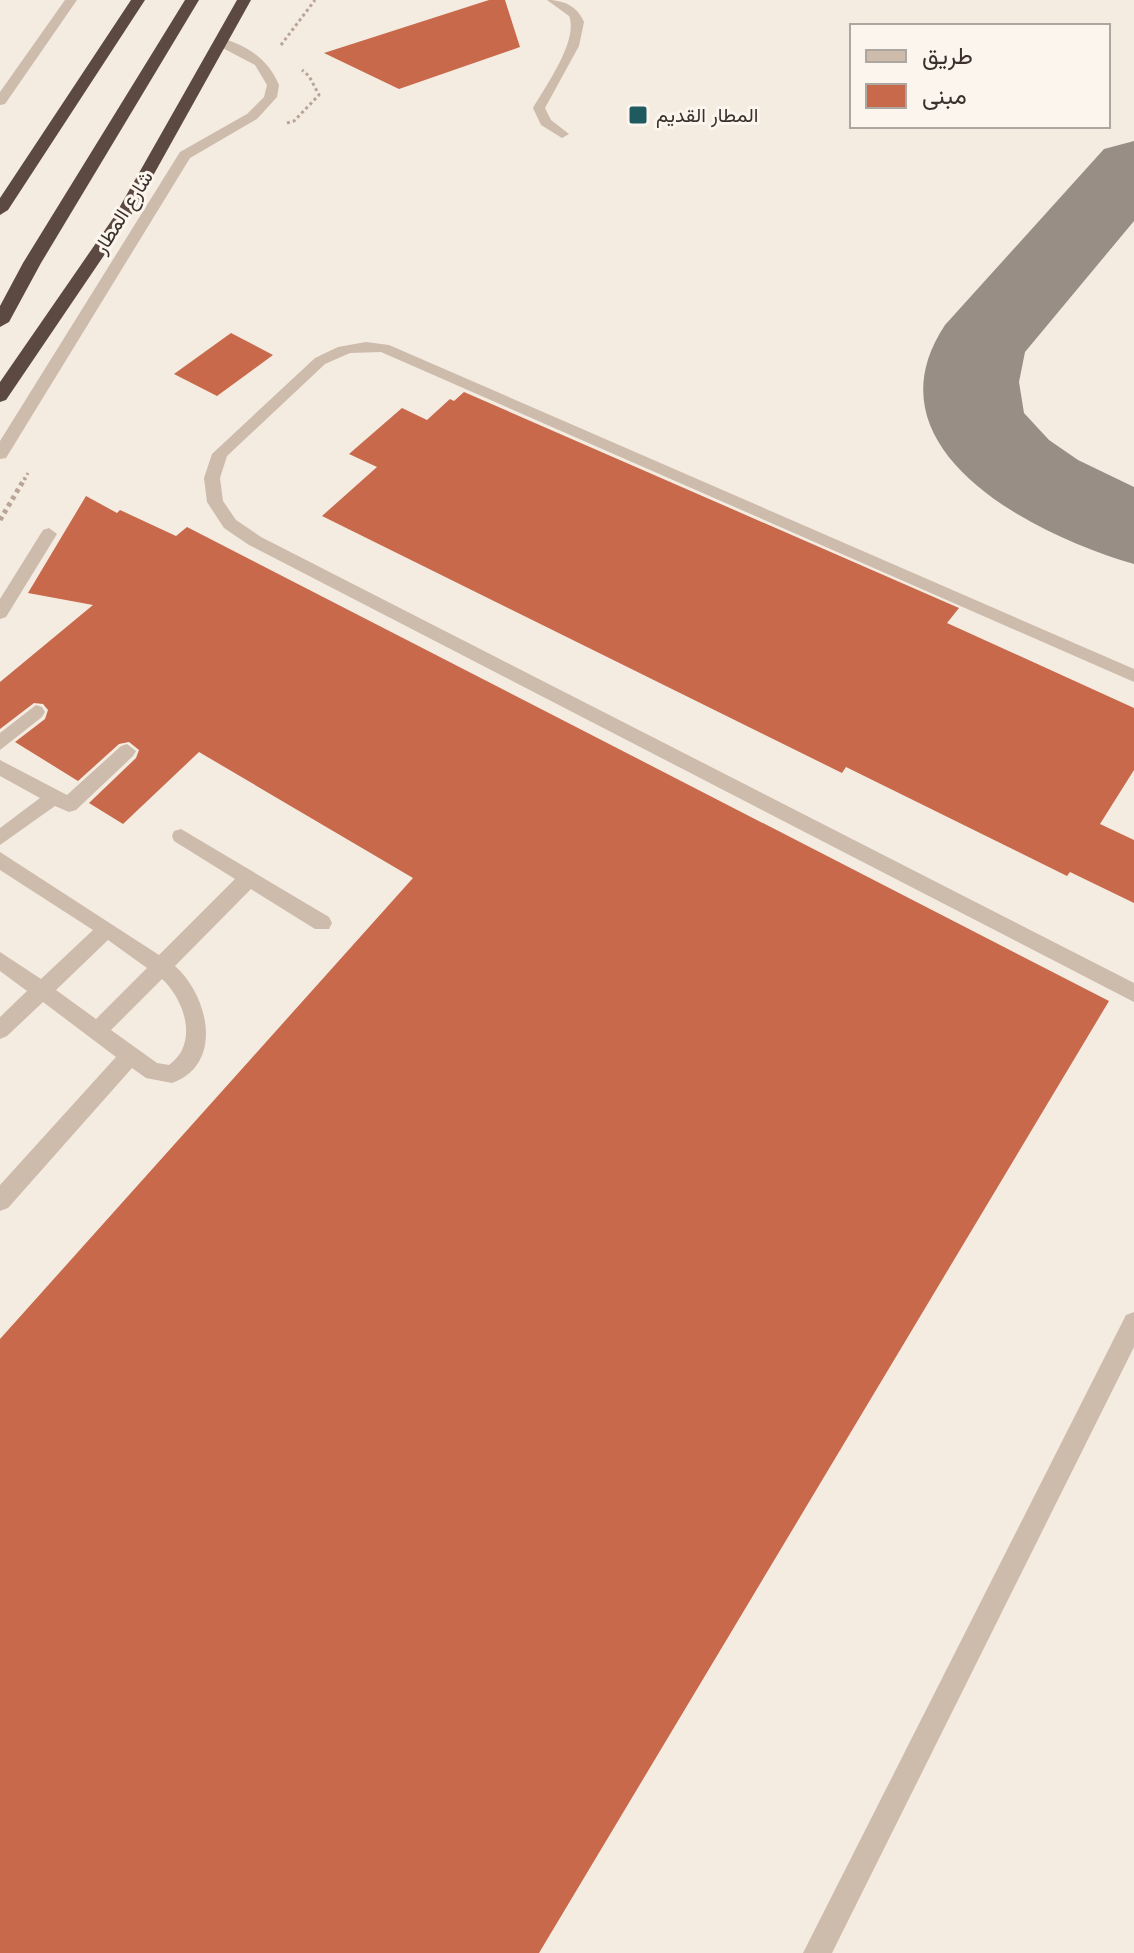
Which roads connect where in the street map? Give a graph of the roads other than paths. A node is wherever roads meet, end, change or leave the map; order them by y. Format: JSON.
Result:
{"nodes":[{"id":1,"x":71,"y":0,"type":"edge"},
{"id":2,"x":138,"y":0,"type":"edge"},
{"id":3,"x":192,"y":0,"type":"edge"},
{"id":4,"x":244,"y":0,"type":"edge"},
{"id":5,"x":553,"y":0,"type":"edge"},
{"id":6,"x":221,"y":42,"type":"junction"},
{"id":7,"x":0,"y":101,"type":"edge"},
{"id":8,"x":562,"y":134,"type":"dead end"},
{"id":9,"x":0,"y":210,"type":"edge"},
{"id":10,"x":0,"y":322,"type":"edge"},
{"id":11,"x":0,"y":396,"type":"edge"},
{"id":12,"x":0,"y":454,"type":"edge"},
{"id":13,"x":49,"y":534,"type":"dead end"},
{"id":14,"x":0,"y":613,"type":"edge"},
{"id":15,"x":1134,"y":676,"type":"edge"},
{"id":16,"x":36,"y":712,"type":"dead end"},
{"id":17,"x":0,"y":743,"type":"edge"},
{"id":18,"x":127,"y":751,"type":"dead end"},
{"id":19,"x":0,"y":767,"type":"edge"},
{"id":20,"x":54,"y":797,"type":"junction"},
{"id":21,"x":181,"y":836,"type":"dead end"},
{"id":22,"x":0,"y":838,"type":"edge"},
{"id":23,"x":0,"y":860,"type":"edge"},
{"id":24,"x":249,"y":878,"type":"junction"},
{"id":25,"x":322,"y":923,"type":"dead end"},
{"id":26,"x":107,"y":929,"type":"junction"},
{"id":27,"x":0,"y":960,"type":"edge"},
{"id":28,"x":160,"y":967,"type":"junction"},
{"id":29,"x":42,"y":989,"type":"junction"},
{"id":30,"x":1134,"y":993,"type":"edge"},
{"id":31,"x":0,"y":1030,"type":"edge"},
{"id":32,"x":97,"y":1031,"type":"junction"},
{"id":33,"x":130,"y":1056,"type":"junction"},
{"id":34,"x":0,"y":1201,"type":"edge"},
{"id":35,"x":1134,"y":1323,"type":"edge"},
{"id":36,"x":817,"y":1953,"type":"edge"}],
"edges":[{"from":1,"to":7,"type":"street"},
{"from":2,"to":9,"type":"highway"},
{"from":3,"to":10,"type":"highway"},
{"from":4,"to":6,"type":"highway","name":"شارع المطار"},
{"from":5,"to":8,"type":"street"},
{"from":6,"to":11,"type":"highway","name":"شارع المطار"},
{"from":6,"to":12,"type":"street","name":"شارع المطار"},
{"from":13,"to":14,"type":"street"},
{"from":15,"to":30,"type":"street"},
{"from":16,"to":17,"type":"street"},
{"from":18,"to":20,"type":"street"},
{"from":19,"to":20,"type":"street"},
{"from":20,"to":22,"type":"street"},
{"from":21,"to":24,"type":"street"},
{"from":23,"to":26,"type":"street"},
{"from":24,"to":25,"type":"street"},
{"from":24,"to":28,"type":"street"},
{"from":26,"to":28,"type":"street"},
{"from":26,"to":29,"type":"street"},
{"from":27,"to":29,"type":"street"},
{"from":28,"to":32,"type":"street"},
{"from":28,"to":33,"type":"street"},
{"from":29,"to":31,"type":"street"},
{"from":29,"to":32,"type":"street"},
{"from":32,"to":33,"type":"street"},
{"from":33,"to":34,"type":"street"},
{"from":35,"to":36,"type":"street"}]}
